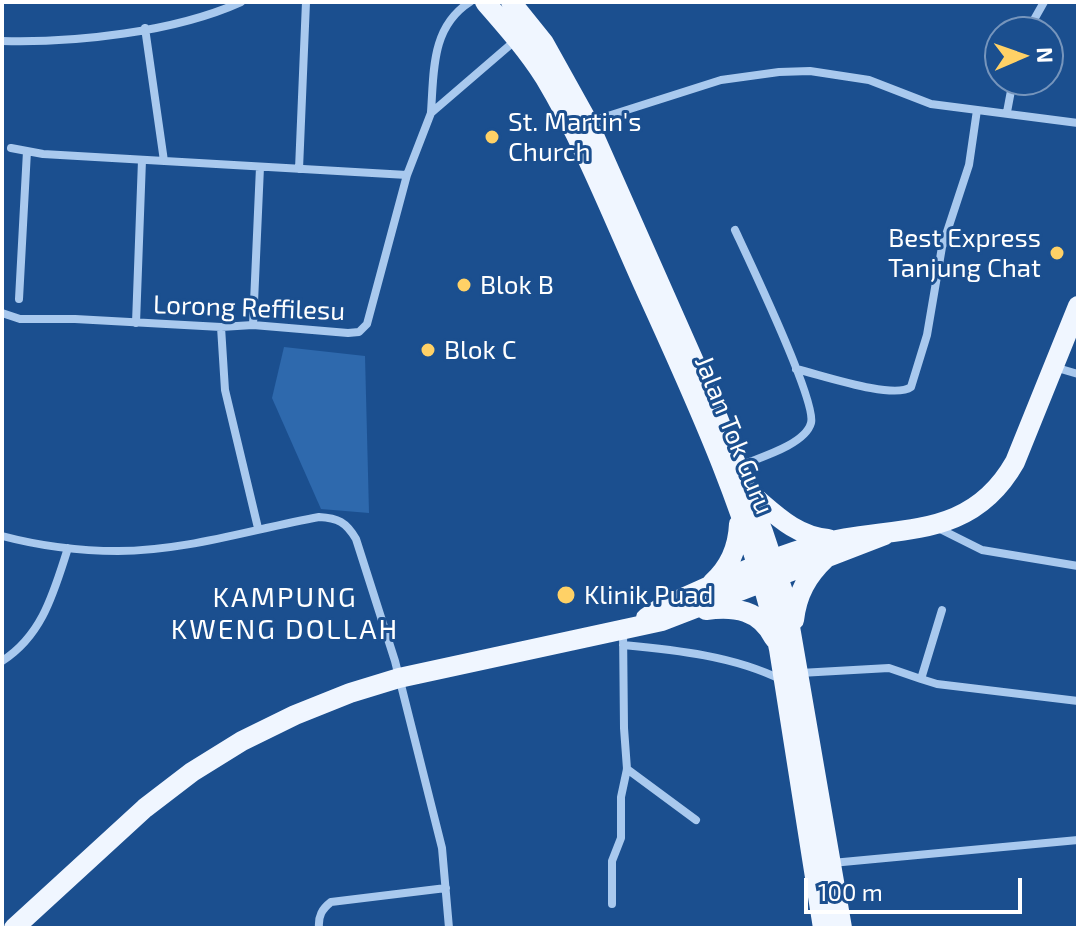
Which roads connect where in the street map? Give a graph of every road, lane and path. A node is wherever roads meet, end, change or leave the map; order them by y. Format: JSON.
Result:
{"nodes":[{"id":1,"x":241,"y":2,"type":"edge"},
{"id":2,"x":306,"y":2,"type":"edge"},
{"id":3,"x":470,"y":2,"type":"edge"},
{"id":4,"x":485,"y":2,"type":"edge"},
{"id":5,"x":511,"y":2,"type":"edge"},
{"id":6,"x":145,"y":28,"type":"junction"},
{"id":7,"x":517,"y":39,"type":"junction"},
{"id":8,"x":2,"y":41,"type":"edge"},
{"id":9,"x":1010,"y":96,"type":"edge"},
{"id":10,"x":977,"y":110,"type":"junction"},
{"id":11,"x":1007,"y":112,"type":"junction"},
{"id":12,"x":431,"y":113,"type":"junction"},
{"id":13,"x":588,"y":122,"type":"junction"},
{"id":14,"x":1078,"y":123,"type":"edge"},
{"id":15,"x":11,"y":148,"type":"dead end"},
{"id":16,"x":27,"y":151,"type":"junction"},
{"id":17,"x":142,"y":160,"type":"junction"},
{"id":18,"x":164,"y":161,"type":"junction"},
{"id":19,"x":260,"y":167,"type":"junction"},
{"id":20,"x":299,"y":169,"type":"junction"},
{"id":21,"x":407,"y":175,"type":"junction"},
{"id":22,"x":735,"y":230,"type":"dead end"},
{"id":23,"x":19,"y":299,"type":"dead end"},
{"id":24,"x":1078,"y":306,"type":"edge"},
{"id":25,"x":2,"y":313,"type":"edge"},
{"id":26,"x":136,"y":323,"type":"junction"},
{"id":27,"x":253,"y":325,"type":"junction"},
{"id":28,"x":221,"y":327,"type":"junction"},
{"id":29,"x":1053,"y":367,"type":"junction"},
{"id":30,"x":796,"y":369,"type":"junction"},
{"id":31,"x":1078,"y":374,"type":"edge"},
{"id":32,"x":738,"y":466,"type":"junction"},
{"id":33,"x":741,"y":495,"type":"junction"},
{"id":34,"x":932,"y":525,"type":"junction"},
{"id":35,"x":258,"y":528,"type":"junction"},
{"id":36,"x":2,"y":536,"type":"edge"},
{"id":37,"x":832,"y":547,"type":"junction"},
{"id":38,"x":68,"y":548,"type":"junction"},
{"id":39,"x":1078,"y":566,"type":"edge"},
{"id":40,"x":767,"y":570,"type":"junction"},
{"id":41,"x":689,"y":604,"type":"junction"},
{"id":42,"x":942,"y":610,"type":"dead end"},
{"id":43,"x":628,"y":633,"type":"junction"},
{"id":44,"x":787,"y":646,"type":"junction"},
{"id":45,"x":2,"y":661,"type":"edge"},
{"id":46,"x":792,"y":677,"type":"junction"},
{"id":47,"x":399,"y":678,"type":"junction"},
{"id":48,"x":921,"y":679,"type":"junction"},
{"id":49,"x":1078,"y":701,"type":"edge"},
{"id":50,"x":627,"y":769,"type":"junction"},
{"id":51,"x":696,"y":820,"type":"dead end"},
{"id":52,"x":1078,"y":840,"type":"edge"},
{"id":53,"x":831,"y":863,"type":"junction"},
{"id":54,"x":446,"y":888,"type":"junction"},
{"id":55,"x":612,"y":904,"type":"dead end"},
{"id":56,"x":14,"y":928,"type":"edge"},
{"id":57,"x":319,"y":928,"type":"edge"},
{"id":58,"x":449,"y":928,"type":"edge"},
{"id":59,"x":823,"y":928,"type":"edge"},
{"id":60,"x":842,"y":928,"type":"edge"}],
"edges":[{"from":1,"to":6,"type":"street"},
{"from":2,"to":20,"type":"street"},
{"from":3,"to":12,"type":"street","name":"Lorong Reffilesu"},
{"from":4,"to":7,"type":"main road","name":"Jalan Tok Guru"},
{"from":5,"to":13,"type":"main road","name":"Jalan Tok Guru"},
{"from":6,"to":8,"type":"street"},
{"from":6,"to":18,"type":"street"},
{"from":7,"to":12,"type":"street","name":"Lorong Reffilesu"},
{"from":7,"to":33,"type":"main road","name":"Jalan Tok Guru"},
{"from":9,"to":11,"type":"street"},
{"from":10,"to":11,"type":"street"},
{"from":10,"to":13,"type":"street"},
{"from":10,"to":30,"type":"street"},
{"from":11,"to":14,"type":"street"},
{"from":12,"to":21,"type":"street","name":"Lorong Reffilesu"},
{"from":13,"to":32,"type":"main road","name":"Jalan Tok Guru"},
{"from":15,"to":16,"type":"street"},
{"from":16,"to":17,"type":"street"},
{"from":16,"to":23,"type":"street"},
{"from":17,"to":18,"type":"street"},
{"from":17,"to":26,"type":"street"},
{"from":18,"to":19,"type":"street"},
{"from":19,"to":20,"type":"street"},
{"from":19,"to":27,"type":"street"},
{"from":20,"to":21,"type":"street"},
{"from":21,"to":27,"type":"street","name":"Lorong Reffilesu"},
{"from":22,"to":30,"type":"street"},
{"from":24,"to":29,"type":"main road"},
{"from":25,"to":26,"type":"street","name":"Lorong Reffilesu"},
{"from":26,"to":28,"type":"street","name":"Lorong Reffilesu"},
{"from":27,"to":28,"type":"street","name":"Lorong Reffilesu"},
{"from":28,"to":35,"type":"street"},
{"from":29,"to":31,"type":"street"},
{"from":29,"to":34,"type":"main road"},
{"from":30,"to":32,"type":"street"},
{"from":32,"to":33,"type":"main road","name":"Jalan Tok Guru"},
{"from":33,"to":37,"type":"main road"},
{"from":33,"to":40,"type":"main road","name":"Jalan Tok Guru"},
{"from":33,"to":41,"type":"main road"},
{"from":34,"to":37,"type":"main road"},
{"from":34,"to":39,"type":"street"},
{"from":35,"to":38,"type":"street"},
{"from":35,"to":47,"type":"street"},
{"from":36,"to":38,"type":"street"},
{"from":37,"to":40,"type":"main road"},
{"from":37,"to":44,"type":"main road"},
{"from":38,"to":45,"type":"street"},
{"from":40,"to":41,"type":"main road"},
{"from":40,"to":44,"type":"main road","name":"Jalan Tok Guru"},
{"from":41,"to":43,"type":"main road"},
{"from":41,"to":44,"type":"main road"},
{"from":42,"to":48,"type":"street"},
{"from":43,"to":46,"type":"street"},
{"from":43,"to":47,"type":"main road"},
{"from":43,"to":50,"type":"street"},
{"from":44,"to":46,"type":"main road","name":"Jalan Tok Guru"},
{"from":46,"to":48,"type":"street"},
{"from":46,"to":53,"type":"main road","name":"Jalan Tok Guru"},
{"from":46,"to":59,"type":"main road","name":"Jalan Tok Guru"},
{"from":47,"to":54,"type":"street"},
{"from":47,"to":56,"type":"main road"},
{"from":48,"to":49,"type":"street"},
{"from":50,"to":51,"type":"street"},
{"from":50,"to":55,"type":"street"},
{"from":52,"to":53,"type":"street"},
{"from":53,"to":60,"type":"main road","name":"Jalan Tok Guru"},
{"from":54,"to":57,"type":"street"},
{"from":54,"to":58,"type":"street"}]}
